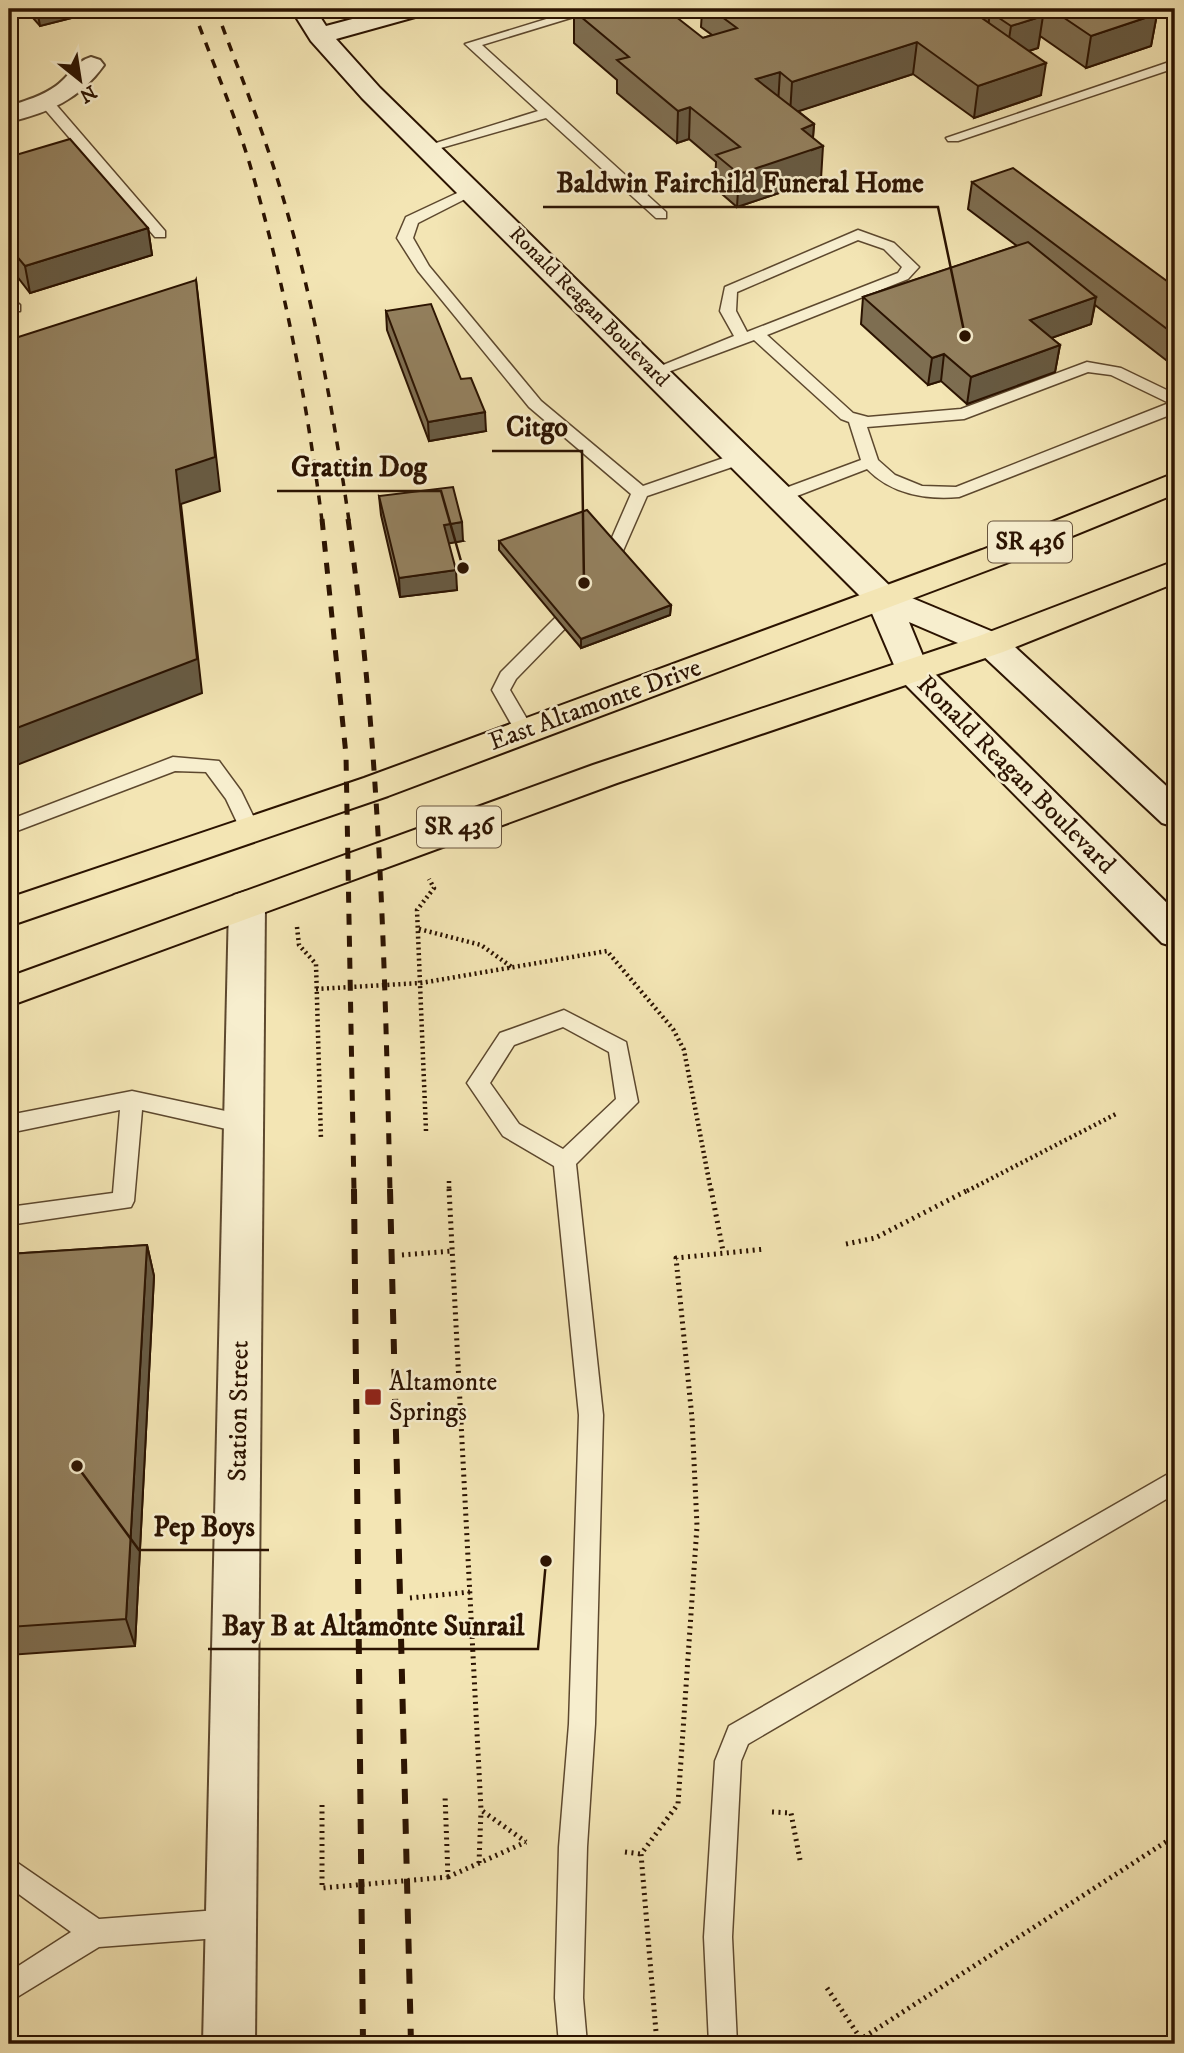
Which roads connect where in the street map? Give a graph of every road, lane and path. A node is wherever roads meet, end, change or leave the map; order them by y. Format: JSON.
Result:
{"nodes":[{"id":1,"x":303,"y":9,"type":"edge"},
{"id":2,"x":417,"y":9,"type":"edge"},
{"id":3,"x":593,"y":9,"type":"edge"},
{"id":4,"x":666,"y":9,"type":"edge"},
{"id":5,"x":1162,"y":9,"type":"edge"},
{"id":6,"x":699,"y":10,"type":"edge"},
{"id":7,"x":1175,"y":18,"type":"edge"},
{"id":8,"x":320,"y":36,"type":"junction"},
{"id":9,"x":1175,"y":64,"type":"edge"},
{"id":10,"x":91,"y":65,"type":"dead end"},
{"id":11,"x":47,"y":103,"type":"junction"},
{"id":12,"x":548,"y":113,"type":"junction"},
{"id":13,"x":9,"y":114,"type":"edge"},
{"id":14,"x":953,"y":138,"type":"dead end"},
{"id":15,"x":427,"y":148,"type":"junction"},
{"id":16,"x":470,"y":191,"type":"junction"},
{"id":17,"x":661,"y":215,"type":"dead end"},
{"id":18,"x":160,"y":234,"type":"dead end"},
{"id":19,"x":752,"y":338,"type":"junction"},
{"id":20,"x":654,"y":372,"type":"junction"},
{"id":21,"x":1175,"y":400,"type":"edge"},
{"id":22,"x":1175,"y":407,"type":"edge"},
{"id":23,"x":857,"y":421,"type":"junction"},
{"id":24,"x":741,"y":458,"type":"junction"},
{"id":25,"x":870,"y":462,"type":"junction"},
{"id":26,"x":1175,"y":483,"type":"edge"},
{"id":27,"x":640,"y":493,"type":"junction"},
{"id":28,"x":778,"y":496,"type":"junction"},
{"id":29,"x":1175,"y":571,"type":"edge"},
{"id":30,"x":883,"y":599,"type":"junction"},
{"id":31,"x":991,"y":644,"type":"junction"},
{"id":32,"x":912,"y":671,"type":"junction"},
{"id":33,"x":525,"y":731,"type":"junction"},
{"id":34,"x":1171,"y":804,"type":"edge"},
{"id":35,"x":9,"y":827,"type":"edge"},
{"id":36,"x":250,"y":830,"type":"junction"},
{"id":37,"x":426,"y":876,"type":"dead end"},
{"id":38,"x":247,"y":905,"type":"junction"},
{"id":39,"x":9,"y":912,"type":"edge"},
{"id":40,"x":297,"y":925,"type":"dead end"},
{"id":41,"x":419,"y":929,"type":"junction"},
{"id":42,"x":1175,"y":933,"type":"edge"},
{"id":43,"x":513,"y":969,"type":"dead end"},
{"id":44,"x":9,"y":992,"type":"edge"},
{"id":45,"x":132,"y":1099,"type":"junction"},
{"id":46,"x":1116,"y":1114,"type":"dead end"},
{"id":47,"x":9,"y":1124,"type":"edge"},
{"id":48,"x":244,"y":1124,"type":"junction"},
{"id":49,"x":426,"y":1131,"type":"dead end"},
{"id":50,"x":321,"y":1140,"type":"dead end"},
{"id":51,"x":565,"y":1161,"type":"junction"},
{"id":52,"x":449,"y":1181,"type":"dead end"},
{"id":53,"x":9,"y":1216,"type":"edge"},
{"id":54,"x":846,"y":1244,"type":"dead end"},
{"id":55,"x":765,"y":1249,"type":"dead end"},
{"id":56,"x":452,"y":1251,"type":"junction"},
{"id":57,"x":402,"y":1255,"type":"dead end"},
{"id":58,"x":1175,"y":1481,"type":"edge"},
{"id":59,"x":470,"y":1592,"type":"junction"},
{"id":60,"x":410,"y":1598,"type":"dead end"},
{"id":61,"x":445,"y":1795,"type":"dead end"},
{"id":62,"x":322,"y":1805,"type":"dead end"},
{"id":63,"x":481,"y":1810,"type":"junction"},
{"id":64,"x":772,"y":1812,"type":"dead end"},
{"id":65,"x":1175,"y":1836,"type":"edge"},
{"id":66,"x":625,"y":1852,"type":"dead end"},
{"id":67,"x":640,"y":1854,"type":"junction"},
{"id":68,"x":800,"y":1860,"type":"dead end"},
{"id":69,"x":479,"y":1863,"type":"junction"},
{"id":70,"x":9,"y":1871,"type":"edge"},
{"id":71,"x":448,"y":1877,"type":"junction"},
{"id":72,"x":231,"y":1923,"type":"junction"},
{"id":73,"x":95,"y":1933,"type":"junction"},
{"id":74,"x":9,"y":1988,"type":"edge"},
{"id":75,"x":827,"y":1988,"type":"dead end"},
{"id":76,"x":229,"y":2044,"type":"edge"},
{"id":77,"x":573,"y":2044,"type":"edge"},
{"id":78,"x":657,"y":2044,"type":"edge"},
{"id":79,"x":723,"y":2044,"type":"edge"}],
"edges":[{"from":1,"to":8,"type":"street","name":"Ronald Reagan Boulevard"},
{"from":2,"to":8,"type":"street"},
{"from":3,"to":12,"type":"lane"},
{"from":4,"to":6,"type":"lane"},
{"from":5,"to":7,"type":"lane"},
{"from":8,"to":15,"type":"street","name":"Ronald Reagan Boulevard"},
{"from":9,"to":14,"type":"lane"},
{"from":10,"to":11,"type":"street"},
{"from":11,"to":13,"type":"street"},
{"from":11,"to":18,"type":"lane"},
{"from":12,"to":15,"type":"lane"},
{"from":12,"to":17,"type":"lane"},
{"from":15,"to":16,"type":"street","name":"Ronald Reagan Boulevard"},
{"from":16,"to":20,"type":"street","name":"Ronald Reagan Boulevard"},
{"from":16,"to":27,"type":"lane"},
{"from":19,"to":19,"type":"lane"},
{"from":19,"to":20,"type":"lane"},
{"from":19,"to":23,"type":"lane"},
{"from":20,"to":24,"type":"street","name":"Ronald Reagan Boulevard"},
{"from":21,"to":23,"type":"lane"},
{"from":22,"to":25,"type":"lane"},
{"from":23,"to":25,"type":"lane"},
{"from":24,"to":27,"type":"lane"},
{"from":24,"to":28,"type":"street","name":"Ronald Reagan Boulevard"},
{"from":25,"to":28,"type":"lane"},
{"from":26,"to":30,"type":"main road","name":"East Altamonte Drive","number":"SR 436"},
{"from":27,"to":33,"type":"lane"},
{"from":28,"to":30,"type":"street","name":"Ronald Reagan Boulevard"},
{"from":29,"to":31,"type":"main road","number":"SR 436"},
{"from":30,"to":31,"type":"street","name":"Ronald Reagan Boulevard"},
{"from":30,"to":32,"type":"street","name":"Ronald Reagan Boulevard"},
{"from":30,"to":33,"type":"main road","name":"East Altamonte Drive","number":"SR 436"},
{"from":31,"to":32,"type":"main road","number":"SR 436"},
{"from":31,"to":34,"type":"street","name":"Ronald Reagan Boulevard"},
{"from":32,"to":38,"type":"main road","number":"SR 436"},
{"from":32,"to":42,"type":"street","name":"Ronald Reagan Boulevard"},
{"from":33,"to":36,"type":"main road","name":"East Altamonte Drive","number":"SR 436"},
{"from":35,"to":36,"type":"lane"},
{"from":36,"to":39,"type":"main road","name":"East Altamonte Drive","number":"SR 436"},
{"from":37,"to":41,"type":"path"},
{"from":38,"to":44,"type":"main road","number":"SR 436"},
{"from":38,"to":48,"type":"street","name":"Station Street"},
{"from":40,"to":50,"type":"path"},
{"from":41,"to":43,"type":"path"},
{"from":41,"to":49,"type":"path"},
{"from":45,"to":47,"type":"lane"},
{"from":45,"to":48,"type":"lane"},
{"from":45,"to":53,"type":"lane"},
{"from":46,"to":54,"type":"path"},
{"from":48,"to":72,"type":"street","name":"Station Street"},
{"from":51,"to":51,"type":"lane"},
{"from":51,"to":77,"type":"lane"},
{"from":52,"to":56,"type":"path"},
{"from":55,"to":67,"type":"path"},
{"from":56,"to":57,"type":"path"},
{"from":56,"to":59,"type":"path"},
{"from":58,"to":79,"type":"lane"},
{"from":59,"to":60,"type":"path"},
{"from":59,"to":63,"type":"path"},
{"from":61,"to":71,"type":"path"},
{"from":62,"to":71,"type":"path"},
{"from":63,"to":69,"type":"path"},
{"from":63,"to":69,"type":"path"},
{"from":64,"to":68,"type":"path"},
{"from":65,"to":75,"type":"path"},
{"from":66,"to":67,"type":"path"},
{"from":67,"to":78,"type":"path"},
{"from":69,"to":71,"type":"path"},
{"from":70,"to":73,"type":"lane"},
{"from":72,"to":73,"type":"lane"},
{"from":72,"to":76,"type":"street","name":"Station Street"},
{"from":73,"to":74,"type":"lane"}]}
